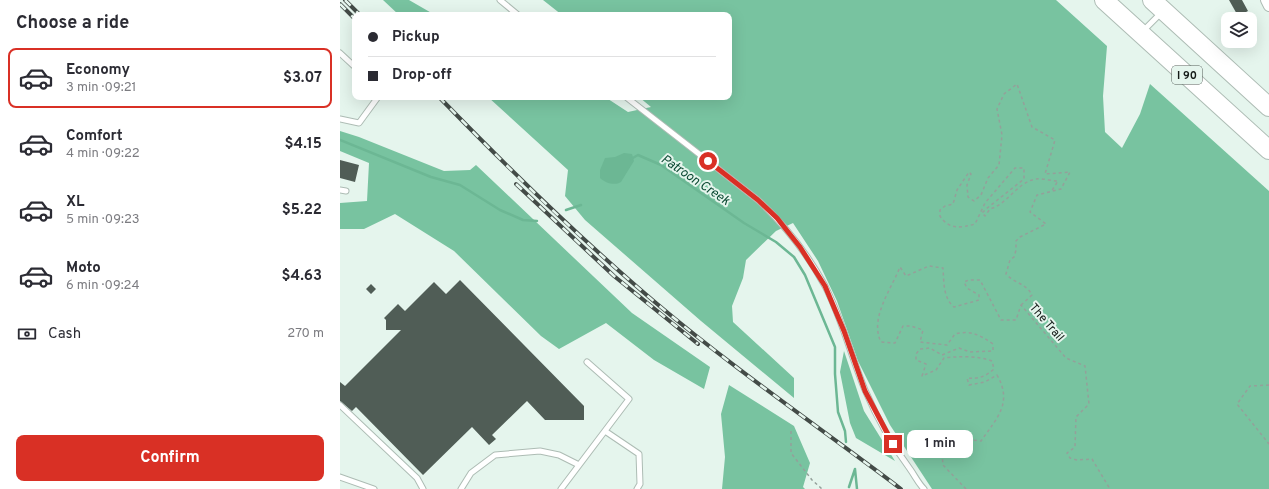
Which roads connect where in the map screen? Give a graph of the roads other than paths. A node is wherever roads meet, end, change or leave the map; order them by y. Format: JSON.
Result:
{"nodes":[{"id":1,"x":500,"y":0,"type":"edge"},
{"id":2,"x":1104,"y":0,"type":"edge"},
{"id":3,"x":1266,"y":0,"type":"edge"},
{"id":4,"x":1158,"y":5,"type":"edge"},
{"id":5,"x":1269,"y":6,"type":"edge"},
{"id":6,"x":514,"y":12,"type":"edge"},
{"id":7,"x":1141,"y":34,"type":"junction"},
{"id":8,"x":340,"y":53,"type":"edge"},
{"id":9,"x":352,"y":64,"type":"edge"},
{"id":10,"x":376,"y":100,"type":"edge"},
{"id":11,"x":630,"y":100,"type":"edge"},
{"id":12,"x":1269,"y":107,"type":"edge"},
{"id":13,"x":340,"y":119,"type":"edge"},
{"id":14,"x":1269,"y":150,"type":"edge"},
{"id":15,"x":340,"y":190,"type":"edge"},
{"id":16,"x":346,"y":191,"type":"dead end"},
{"id":17,"x":586,"y":362,"type":"dead end"},
{"id":18,"x":340,"y":405,"type":"edge"},
{"id":19,"x":605,"y":431,"type":"junction"},
{"id":20,"x":579,"y":465,"type":"junction"},
{"id":21,"x":340,"y":476,"type":"edge"},
{"id":22,"x":374,"y":489,"type":"edge"},
{"id":23,"x":423,"y":489,"type":"edge"},
{"id":24,"x":462,"y":489,"type":"edge"},
{"id":25,"x":561,"y":489,"type":"edge"},
{"id":26,"x":637,"y":489,"type":"edge"},
{"id":27,"x":924,"y":489,"type":"edge"}],
"edges":[{"from":1,"to":6,"type":"lane"},
{"from":2,"to":7,"type":"highway","number":"I 90"},
{"from":3,"to":5,"type":"street"},
{"from":4,"to":7,"type":"lane"},
{"from":4,"to":12,"type":"highway","number":"I 90"},
{"from":7,"to":14,"type":"highway","number":"I 90"},
{"from":8,"to":9,"type":"lane"},
{"from":10,"to":13,"type":"lane"},
{"from":11,"to":27,"type":"lane"},
{"from":15,"to":16,"type":"lane"},
{"from":17,"to":19,"type":"lane"},
{"from":18,"to":23,"type":"lane"},
{"from":19,"to":20,"type":"lane"},
{"from":19,"to":26,"type":"lane"},
{"from":20,"to":24,"type":"lane"},
{"from":20,"to":25,"type":"lane"},
{"from":21,"to":22,"type":"lane"}]}
